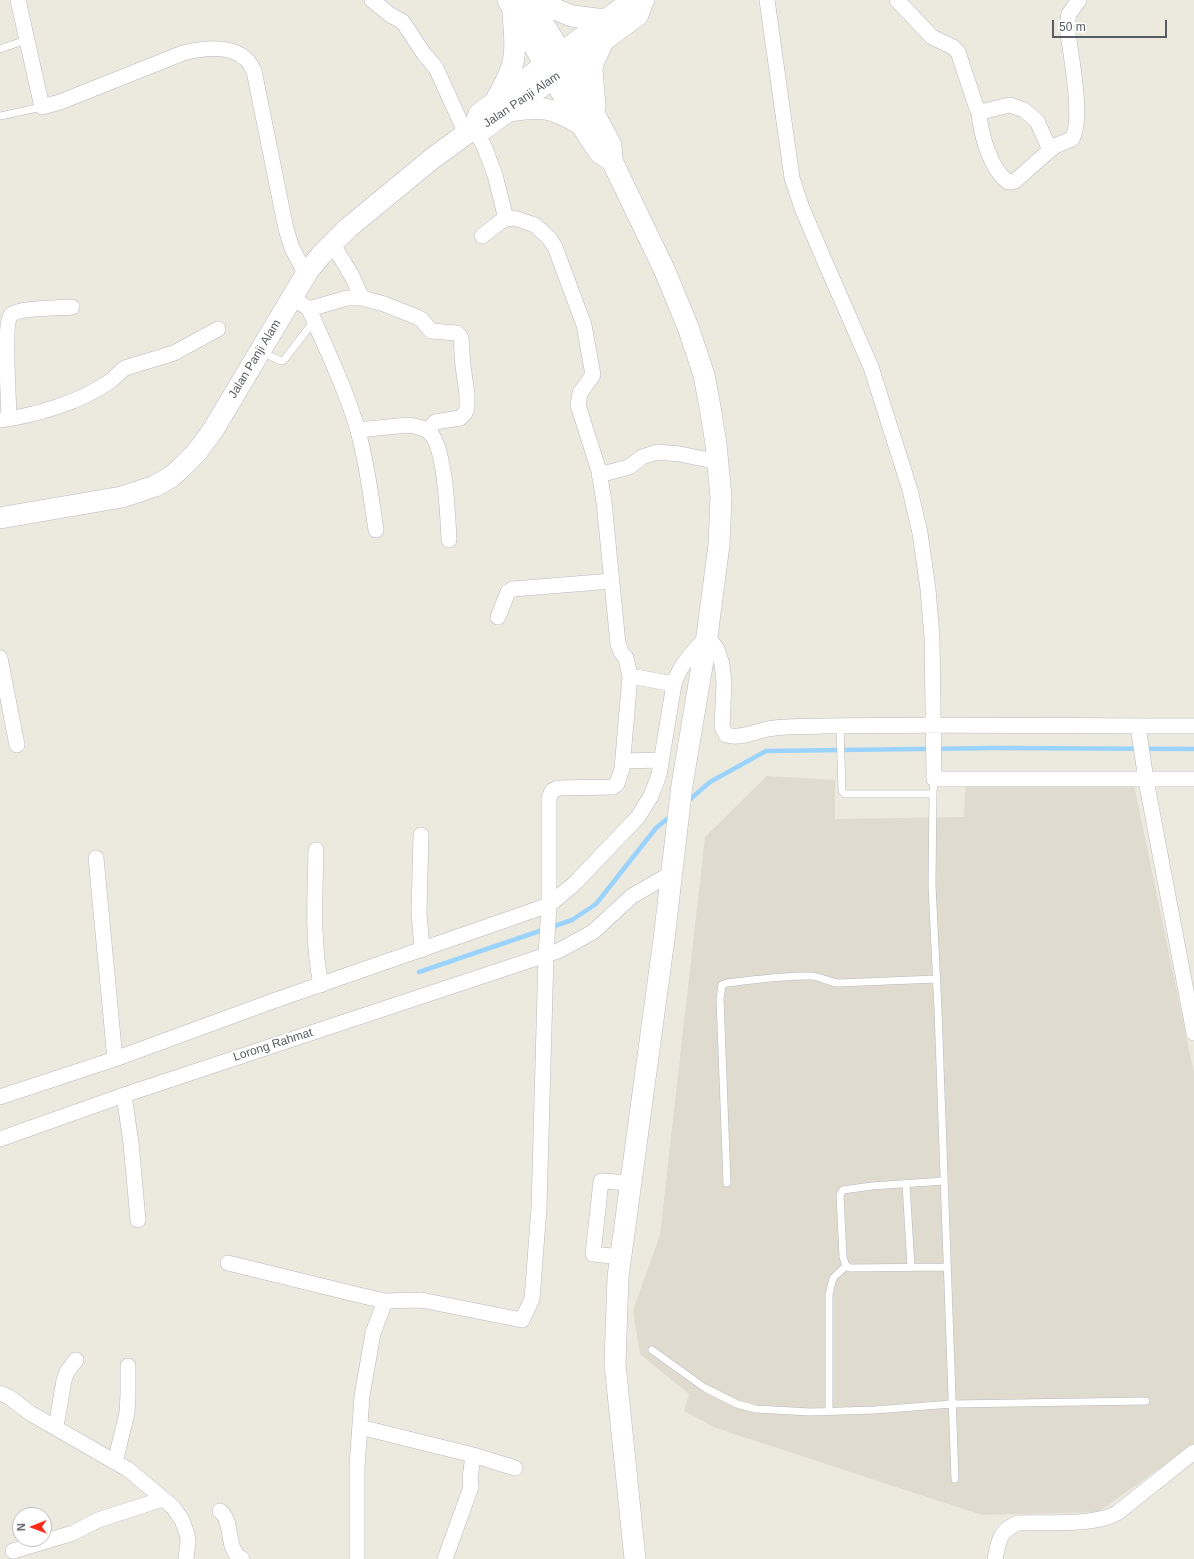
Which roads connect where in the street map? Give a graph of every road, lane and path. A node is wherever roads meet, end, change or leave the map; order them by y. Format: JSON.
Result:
{"nodes":[{"id":1,"x":18,"y":0,"type":"edge"},
{"id":2,"x":372,"y":0,"type":"edge"},
{"id":3,"x":541,"y":0,"type":"edge"},
{"id":4,"x":644,"y":0,"type":"edge"},
{"id":5,"x":767,"y":0,"type":"edge"},
{"id":6,"x":896,"y":0,"type":"edge"},
{"id":7,"x":1079,"y":0,"type":"edge"},
{"id":8,"x":517,"y":2,"type":"edge"},
{"id":9,"x":605,"y":20,"type":"junction"},
{"id":10,"x":26,"y":40,"type":"junction"},
{"id":11,"x":603,"y":42,"type":"junction"},
{"id":12,"x":0,"y":49,"type":"edge"},
{"id":13,"x":557,"y":66,"type":"junction"},
{"id":14,"x":42,"y":107,"type":"junction"},
{"id":15,"x":502,"y":107,"type":"junction"},
{"id":16,"x":979,"y":111,"type":"junction"},
{"id":17,"x":0,"y":116,"type":"edge"},
{"id":18,"x":589,"y":122,"type":"junction"},
{"id":19,"x":470,"y":131,"type":"junction"},
{"id":20,"x":1050,"y":150,"type":"junction"},
{"id":21,"x":506,"y":219,"type":"junction"},
{"id":22,"x":482,"y":236,"type":"dead end"},
{"id":23,"x":332,"y":243,"type":"junction"},
{"id":24,"x":306,"y":275,"type":"junction"},
{"id":25,"x":362,"y":298,"type":"junction"},
{"id":26,"x":72,"y":307,"type":"dead end"},
{"id":27,"x":305,"y":309,"type":"junction"},
{"id":28,"x":218,"y":329,"type":"dead end"},
{"id":29,"x":260,"y":351,"type":"junction"},
{"id":30,"x":5,"y":419,"type":"edge"},
{"id":31,"x":358,"y":430,"type":"junction"},
{"id":32,"x":428,"y":432,"type":"junction"},
{"id":33,"x":718,"y":462,"type":"junction"},
{"id":34,"x":599,"y":475,"type":"junction"},
{"id":35,"x":0,"y":518,"type":"edge"},
{"id":36,"x":376,"y":530,"type":"dead end"},
{"id":37,"x":449,"y":540,"type":"dead end"},
{"id":38,"x":612,"y":582,"type":"junction"},
{"id":39,"x":498,"y":617,"type":"dead end"},
{"id":40,"x":707,"y":636,"type":"junction"},
{"id":41,"x":0,"y":658,"type":"edge"},
{"id":42,"x":630,"y":676,"type":"junction"},
{"id":43,"x":674,"y":684,"type":"junction"},
{"id":44,"x":933,"y":724,"type":"junction"},
{"id":45,"x":840,"y":726,"type":"junction"},
{"id":46,"x":1138,"y":726,"type":"junction"},
{"id":47,"x":1194,"y":726,"type":"edge"},
{"id":48,"x":17,"y":745,"type":"dead end"},
{"id":49,"x":661,"y":760,"type":"junction"},
{"id":50,"x":623,"y":761,"type":"junction"},
{"id":51,"x":934,"y":779,"type":"junction"},
{"id":52,"x":1194,"y":779,"type":"edge"},
{"id":53,"x":1146,"y":780,"type":"junction"},
{"id":54,"x":933,"y":794,"type":"junction"},
{"id":55,"x":421,"y":834,"type":"dead end"},
{"id":56,"x":316,"y":850,"type":"dead end"},
{"id":57,"x":96,"y":858,"type":"dead end"},
{"id":58,"x":672,"y":873,"type":"junction"},
{"id":59,"x":549,"y":908,"type":"junction"},
{"id":60,"x":422,"y":950,"type":"junction"},
{"id":61,"x":547,"y":952,"type":"junction"},
{"id":62,"x":936,"y":979,"type":"junction"},
{"id":63,"x":321,"y":985,"type":"junction"},
{"id":64,"x":1194,"y":1033,"type":"edge"},
{"id":65,"x":115,"y":1059,"type":"junction"},
{"id":66,"x":124,"y":1095,"type":"junction"},
{"id":67,"x":0,"y":1096,"type":"edge"},
{"id":68,"x":0,"y":1139,"type":"edge"},
{"id":69,"x":944,"y":1181,"type":"junction"},
{"id":70,"x":631,"y":1183,"type":"junction"},
{"id":71,"x":727,"y":1183,"type":"dead end"},
{"id":72,"x":906,"y":1184,"type":"junction"},
{"id":73,"x":138,"y":1220,"type":"dead end"},
{"id":74,"x":621,"y":1257,"type":"junction"},
{"id":75,"x":228,"y":1262,"type":"dead end"},
{"id":76,"x":846,"y":1266,"type":"junction"},
{"id":77,"x":947,"y":1267,"type":"junction"},
{"id":78,"x":911,"y":1268,"type":"junction"},
{"id":79,"x":385,"y":1301,"type":"junction"},
{"id":80,"x":652,"y":1350,"type":"dead end"},
{"id":81,"x":76,"y":1360,"type":"dead end"},
{"id":82,"x":128,"y":1366,"type":"dead end"},
{"id":83,"x":0,"y":1393,"type":"edge"},
{"id":84,"x":1146,"y":1401,"type":"dead end"},
{"id":85,"x":952,"y":1404,"type":"junction"},
{"id":86,"x":829,"y":1411,"type":"junction"},
{"id":87,"x":56,"y":1427,"type":"junction"},
{"id":88,"x":360,"y":1427,"type":"junction"},
{"id":89,"x":1194,"y":1452,"type":"edge"},
{"id":90,"x":473,"y":1455,"type":"junction"},
{"id":91,"x":115,"y":1462,"type":"junction"},
{"id":92,"x":515,"y":1468,"type":"dead end"},
{"id":93,"x":955,"y":1479,"type":"dead end"},
{"id":94,"x":163,"y":1499,"type":"junction"},
{"id":95,"x":220,"y":1511,"type":"dead end"},
{"id":96,"x":13,"y":1552,"type":"dead end"},
{"id":97,"x":186,"y":1559,"type":"edge"},
{"id":98,"x":242,"y":1559,"type":"edge"},
{"id":99,"x":357,"y":1559,"type":"edge"},
{"id":100,"x":445,"y":1559,"type":"edge"},
{"id":101,"x":635,"y":1559,"type":"edge"},
{"id":102,"x":995,"y":1559,"type":"edge"}],
"edges":[{"from":1,"to":10,"type":"street"},
{"from":2,"to":19,"type":"street"},
{"from":3,"to":9,"type":"street"},
{"from":4,"to":9,"type":"street"},
{"from":4,"to":11,"type":"street"},
{"from":5,"to":44,"type":"street"},
{"from":6,"to":16,"type":"street"},
{"from":7,"to":20,"type":"street"},
{"from":8,"to":13,"type":"street"},
{"from":8,"to":15,"type":"street"},
{"from":9,"to":13,"type":"street"},
{"from":10,"to":12,"type":"lane"},
{"from":10,"to":14,"type":"street"},
{"from":11,"to":13,"type":"street"},
{"from":11,"to":18,"type":"street"},
{"from":13,"to":15,"type":"street","name":"Jalan Panji Alam"},
{"from":13,"to":18,"type":"street"},
{"from":14,"to":17,"type":"lane"},
{"from":14,"to":24,"type":"street"},
{"from":15,"to":18,"type":"street"},
{"from":15,"to":19,"type":"street","name":"Jalan Panji Alam"},
{"from":16,"to":20,"type":"street"},
{"from":16,"to":20,"type":"street"},
{"from":18,"to":33,"type":"street"},
{"from":19,"to":21,"type":"street"},
{"from":19,"to":23,"type":"street","name":"Jalan Panji Alam"},
{"from":21,"to":22,"type":"street"},
{"from":21,"to":34,"type":"street"},
{"from":23,"to":24,"type":"street","name":"Jalan Panji Alam"},
{"from":23,"to":25,"type":"street"},
{"from":24,"to":27,"type":"street","name":"Jalan Panji Alam"},
{"from":25,"to":27,"type":"street"},
{"from":25,"to":32,"type":"street"},
{"from":26,"to":30,"type":"street"},
{"from":27,"to":29,"type":"street","name":"Jalan Panji Alam"},
{"from":27,"to":29,"type":"lane"},
{"from":27,"to":31,"type":"street"},
{"from":28,"to":30,"type":"street"},
{"from":29,"to":35,"type":"street","name":"Jalan Panji Alam"},
{"from":31,"to":32,"type":"street"},
{"from":31,"to":36,"type":"street"},
{"from":32,"to":37,"type":"street"},
{"from":33,"to":34,"type":"street"},
{"from":33,"to":40,"type":"street"},
{"from":34,"to":38,"type":"street"},
{"from":38,"to":39,"type":"street"},
{"from":38,"to":42,"type":"street"},
{"from":40,"to":43,"type":"street"},
{"from":40,"to":45,"type":"street"},
{"from":40,"to":58,"type":"street"},
{"from":41,"to":48,"type":"street"},
{"from":42,"to":43,"type":"street"},
{"from":42,"to":50,"type":"street"},
{"from":43,"to":49,"type":"street"},
{"from":44,"to":45,"type":"street"},
{"from":44,"to":46,"type":"street"},
{"from":44,"to":51,"type":"street"},
{"from":45,"to":54,"type":"lane"},
{"from":46,"to":47,"type":"street"},
{"from":46,"to":53,"type":"street"},
{"from":49,"to":50,"type":"street"},
{"from":49,"to":59,"type":"street"},
{"from":50,"to":59,"type":"street"},
{"from":51,"to":53,"type":"street"},
{"from":51,"to":54,"type":"lane"},
{"from":52,"to":53,"type":"street"},
{"from":53,"to":64,"type":"street"},
{"from":54,"to":62,"type":"lane"},
{"from":55,"to":60,"type":"street"},
{"from":56,"to":63,"type":"street"},
{"from":57,"to":65,"type":"street"},
{"from":58,"to":61,"type":"street","name":"Lorong Rahmat"},
{"from":58,"to":70,"type":"street"},
{"from":59,"to":60,"type":"street"},
{"from":59,"to":61,"type":"street"},
{"from":60,"to":63,"type":"street"},
{"from":61,"to":66,"type":"street","name":"Lorong Rahmat"},
{"from":61,"to":79,"type":"street"},
{"from":62,"to":69,"type":"lane"},
{"from":62,"to":71,"type":"lane"},
{"from":63,"to":65,"type":"street"},
{"from":65,"to":67,"type":"street"},
{"from":66,"to":68,"type":"street","name":"Lorong Rahmat"},
{"from":66,"to":73,"type":"street"},
{"from":69,"to":72,"type":"lane"},
{"from":69,"to":77,"type":"lane"},
{"from":70,"to":74,"type":"street"},
{"from":70,"to":74,"type":"street"},
{"from":72,"to":76,"type":"lane"},
{"from":72,"to":78,"type":"lane"},
{"from":74,"to":101,"type":"street"},
{"from":75,"to":79,"type":"street"},
{"from":76,"to":78,"type":"lane"},
{"from":76,"to":86,"type":"lane"},
{"from":77,"to":78,"type":"lane"},
{"from":77,"to":85,"type":"lane"},
{"from":79,"to":88,"type":"street"},
{"from":80,"to":86,"type":"lane"},
{"from":81,"to":87,"type":"street"},
{"from":82,"to":91,"type":"street"},
{"from":83,"to":87,"type":"street"},
{"from":84,"to":85,"type":"lane"},
{"from":85,"to":86,"type":"lane"},
{"from":85,"to":93,"type":"lane"},
{"from":87,"to":91,"type":"street"},
{"from":88,"to":90,"type":"street"},
{"from":88,"to":99,"type":"street"},
{"from":89,"to":102,"type":"street"},
{"from":90,"to":92,"type":"street"},
{"from":90,"to":100,"type":"street"},
{"from":91,"to":94,"type":"street"},
{"from":94,"to":96,"type":"street"},
{"from":94,"to":97,"type":"street"},
{"from":95,"to":98,"type":"street"}]}
